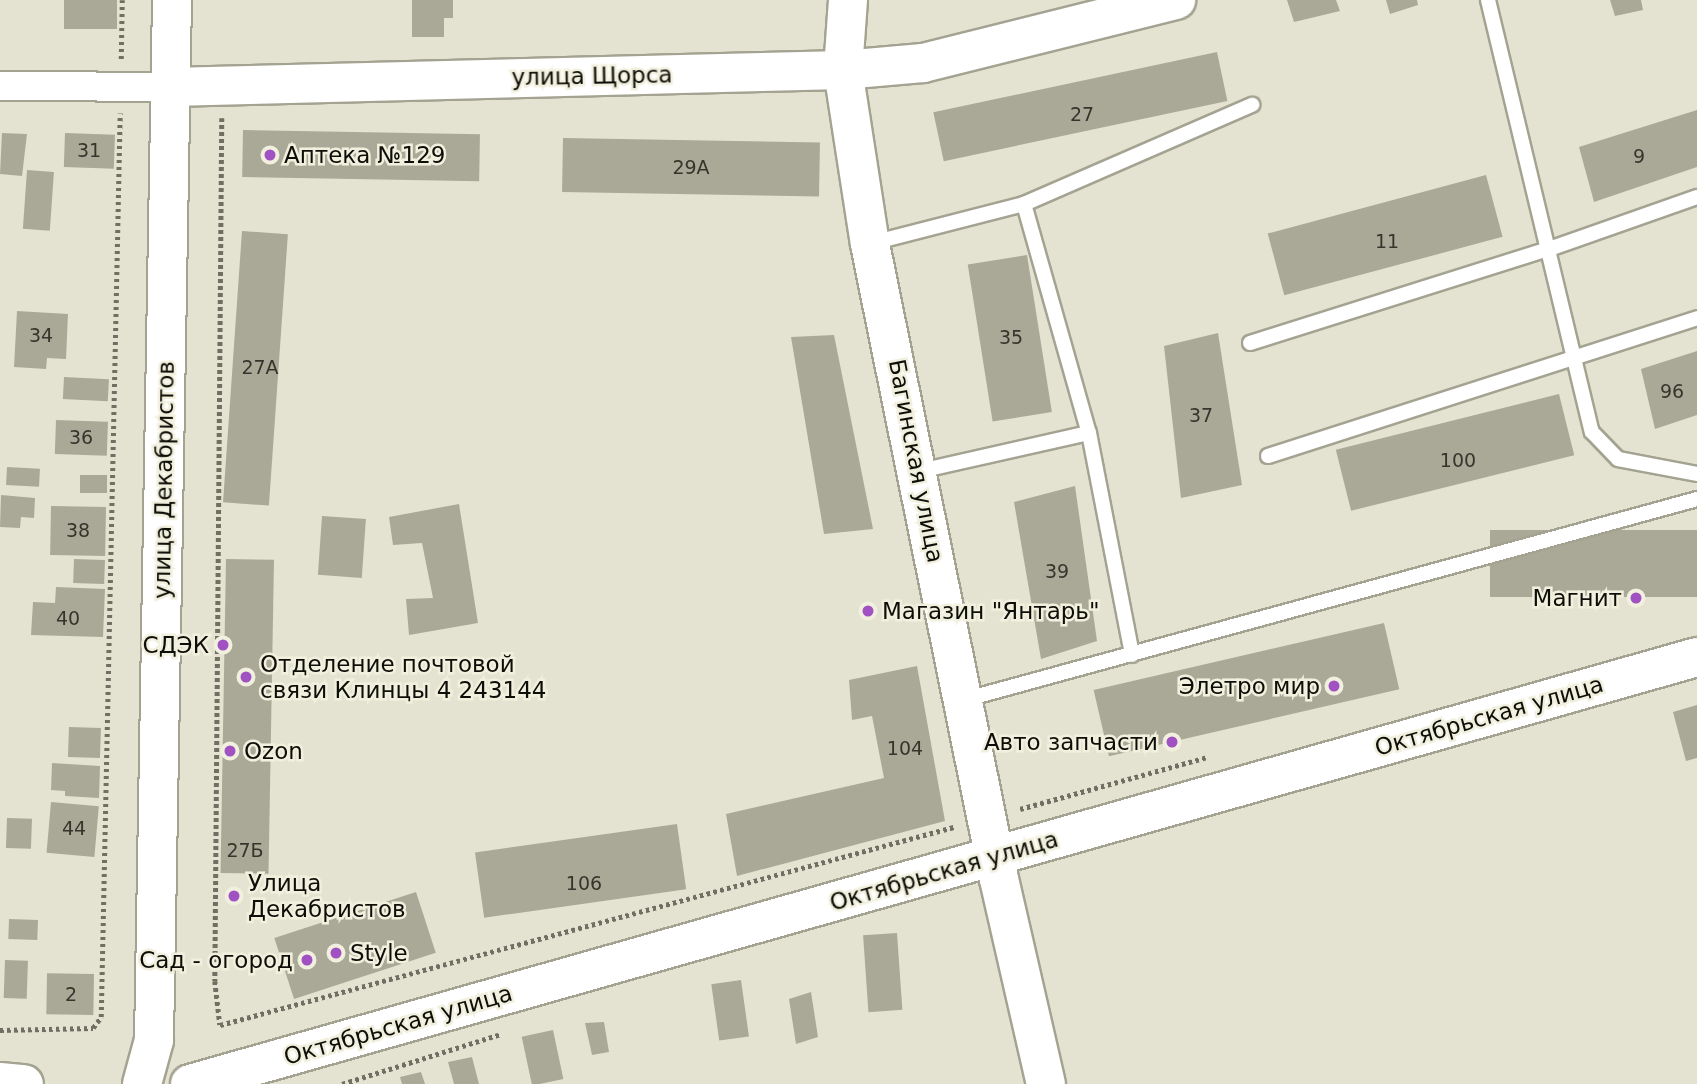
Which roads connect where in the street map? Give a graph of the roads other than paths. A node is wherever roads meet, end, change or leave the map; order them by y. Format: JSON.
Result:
{"nodes":[{"id":1,"x":172,"y":0,"type":"edge"},
{"id":2,"x":848,"y":0,"type":"edge"},
{"id":3,"x":1176,"y":0,"type":"edge"},
{"id":4,"x":1488,"y":0,"type":"edge"},
{"id":5,"x":843,"y":70,"type":"junction"},
{"id":6,"x":0,"y":86,"type":"edge"},
{"id":7,"x":171,"y":88,"type":"junction"},
{"id":8,"x":1251,"y":105,"type":"dead end"},
{"id":9,"x":1697,"y":197,"type":"edge"},
{"id":10,"x":1024,"y":204,"type":"junction"},
{"id":11,"x":870,"y":244,"type":"junction"},
{"id":12,"x":1549,"y":249,"type":"junction"},
{"id":13,"x":1697,"y":318,"type":"edge"},
{"id":14,"x":1250,"y":343,"type":"dead end"},
{"id":15,"x":1577,"y":358,"type":"junction"},
{"id":16,"x":1089,"y":433,"type":"junction"},
{"id":17,"x":1268,"y":456,"type":"dead end"},
{"id":18,"x":920,"y":471,"type":"junction"},
{"id":19,"x":1697,"y":474,"type":"edge"},
{"id":20,"x":1697,"y":499,"type":"edge"},
{"id":21,"x":1132,"y":655,"type":"junction"},
{"id":22,"x":1697,"y":657,"type":"edge"},
{"id":23,"x":961,"y":700,"type":"junction"},
{"id":24,"x":994,"y":856,"type":"junction"},
{"id":25,"x":0,"y":1082,"type":"edge"},
{"id":26,"x":24,"y":1084,"type":"edge"},
{"id":27,"x":142,"y":1084,"type":"edge"},
{"id":28,"x":190,"y":1084,"type":"edge"},
{"id":29,"x":1046,"y":1084,"type":"edge"}],
"edges":[{"from":1,"to":7,"type":"main road","name":"улица Декабристов"},
{"from":2,"to":5,"type":"main road","name":"Багинская улица"},
{"from":3,"to":5,"type":"main road","name":"улица Щорса"},
{"from":4,"to":12,"type":"lane"},
{"from":5,"to":7,"type":"main road","name":"улица Щорса"},
{"from":5,"to":11,"type":"main road","name":"Багинская улица"},
{"from":6,"to":7,"type":"street","name":"улица Щорса"},
{"from":7,"to":27,"type":"main road","name":"улица Декабристов"},
{"from":8,"to":10,"type":"lane"},
{"from":9,"to":12,"type":"lane"},
{"from":10,"to":11,"type":"lane"},
{"from":10,"to":16,"type":"lane"},
{"from":11,"to":18,"type":"main road","name":"Багинская улица"},
{"from":12,"to":14,"type":"lane"},
{"from":12,"to":15,"type":"lane"},
{"from":13,"to":15,"type":"lane"},
{"from":15,"to":17,"type":"lane"},
{"from":15,"to":19,"type":"lane"},
{"from":16,"to":18,"type":"lane"},
{"from":16,"to":21,"type":"lane"},
{"from":18,"to":23,"type":"main road","name":"Багинская улица"},
{"from":20,"to":21,"type":"lane"},
{"from":21,"to":23,"type":"lane"},
{"from":22,"to":24,"type":"main road","name":"Октябрьская улица"},
{"from":23,"to":24,"type":"main road","name":"Багинская улица"},
{"from":24,"to":28,"type":"main road","name":"Октябрьская улица"},
{"from":24,"to":29,"type":"main road","name":"Багинская улица"},
{"from":25,"to":26,"type":"main road"}]}
